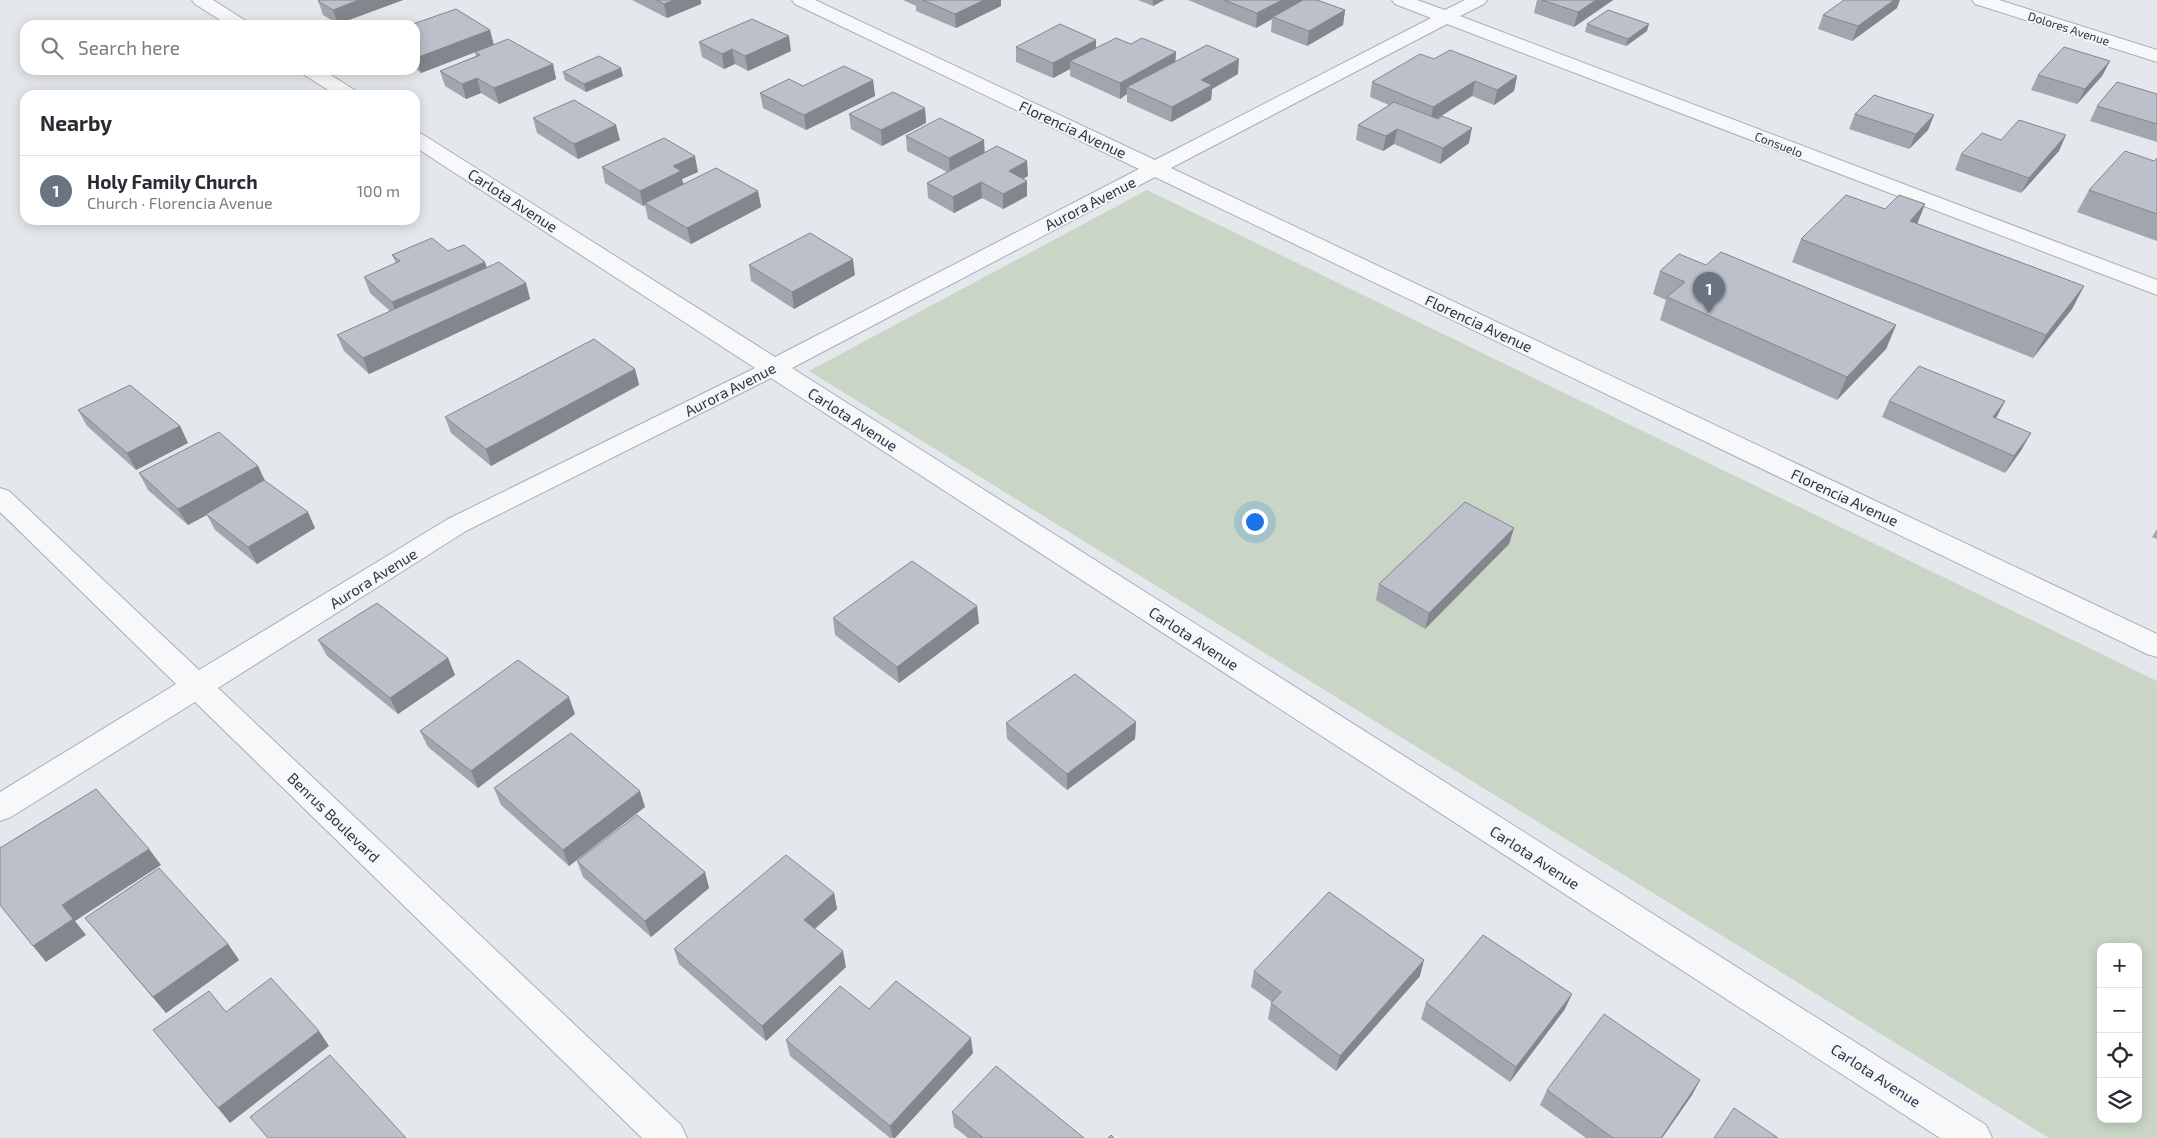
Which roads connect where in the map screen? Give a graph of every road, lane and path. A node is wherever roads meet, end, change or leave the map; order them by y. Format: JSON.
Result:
{"nodes":[{"id":1,"x":201,"y":0,"type":"edge"},
{"id":2,"x":801,"y":0,"type":"edge"},
{"id":3,"x":1401,"y":0,"type":"edge"},
{"id":4,"x":1478,"y":0,"type":"edge"},
{"id":5,"x":1982,"y":0,"type":"edge"},
{"id":6,"x":1446,"y":17,"type":"junction"},
{"id":7,"x":232,"y":20,"type":"edge"},
{"id":8,"x":2157,"y":56,"type":"edge"},
{"id":9,"x":318,"y":75,"type":"edge"},
{"id":10,"x":341,"y":90,"type":"edge"},
{"id":11,"x":420,"y":141,"type":"edge"},
{"id":12,"x":1157,"y":169,"type":"junction"},
{"id":13,"x":2157,"y":288,"type":"edge"},
{"id":14,"x":773,"y":368,"type":"junction"},
{"id":15,"x":0,"y":497,"type":"edge"},
{"id":16,"x":2157,"y":646,"type":"edge"},
{"id":17,"x":197,"y":687,"type":"junction"},
{"id":18,"x":0,"y":808,"type":"edge"},
{"id":19,"x":668,"y":1138,"type":"edge"},
{"id":20,"x":1974,"y":1138,"type":"edge"}],
"edges":[{"from":1,"to":7,"type":"street"},
{"from":2,"to":12,"type":"street","name":"Florencia Avenue"},
{"from":3,"to":6,"type":"street","name":"Consuelo"},
{"from":4,"to":6,"type":"street","name":"Aurora Avenue"},
{"from":5,"to":8,"type":"street","name":"Dolores Avenue"},
{"from":6,"to":12,"type":"street","name":"Aurora Avenue"},
{"from":6,"to":13,"type":"street","name":"Consuelo"},
{"from":9,"to":10,"type":"street"},
{"from":11,"to":14,"type":"street","name":"Carlota Avenue"},
{"from":12,"to":14,"type":"street","name":"Aurora Avenue"},
{"from":12,"to":16,"type":"street","name":"Florencia Avenue"},
{"from":14,"to":17,"type":"street","name":"Aurora Avenue"},
{"from":14,"to":20,"type":"street","name":"Carlota Avenue"},
{"from":15,"to":17,"type":"street","name":"Benrus Boulevard"},
{"from":17,"to":18,"type":"street","name":"Aurora Avenue"},
{"from":17,"to":19,"type":"street","name":"Benrus Boulevard"}]}
